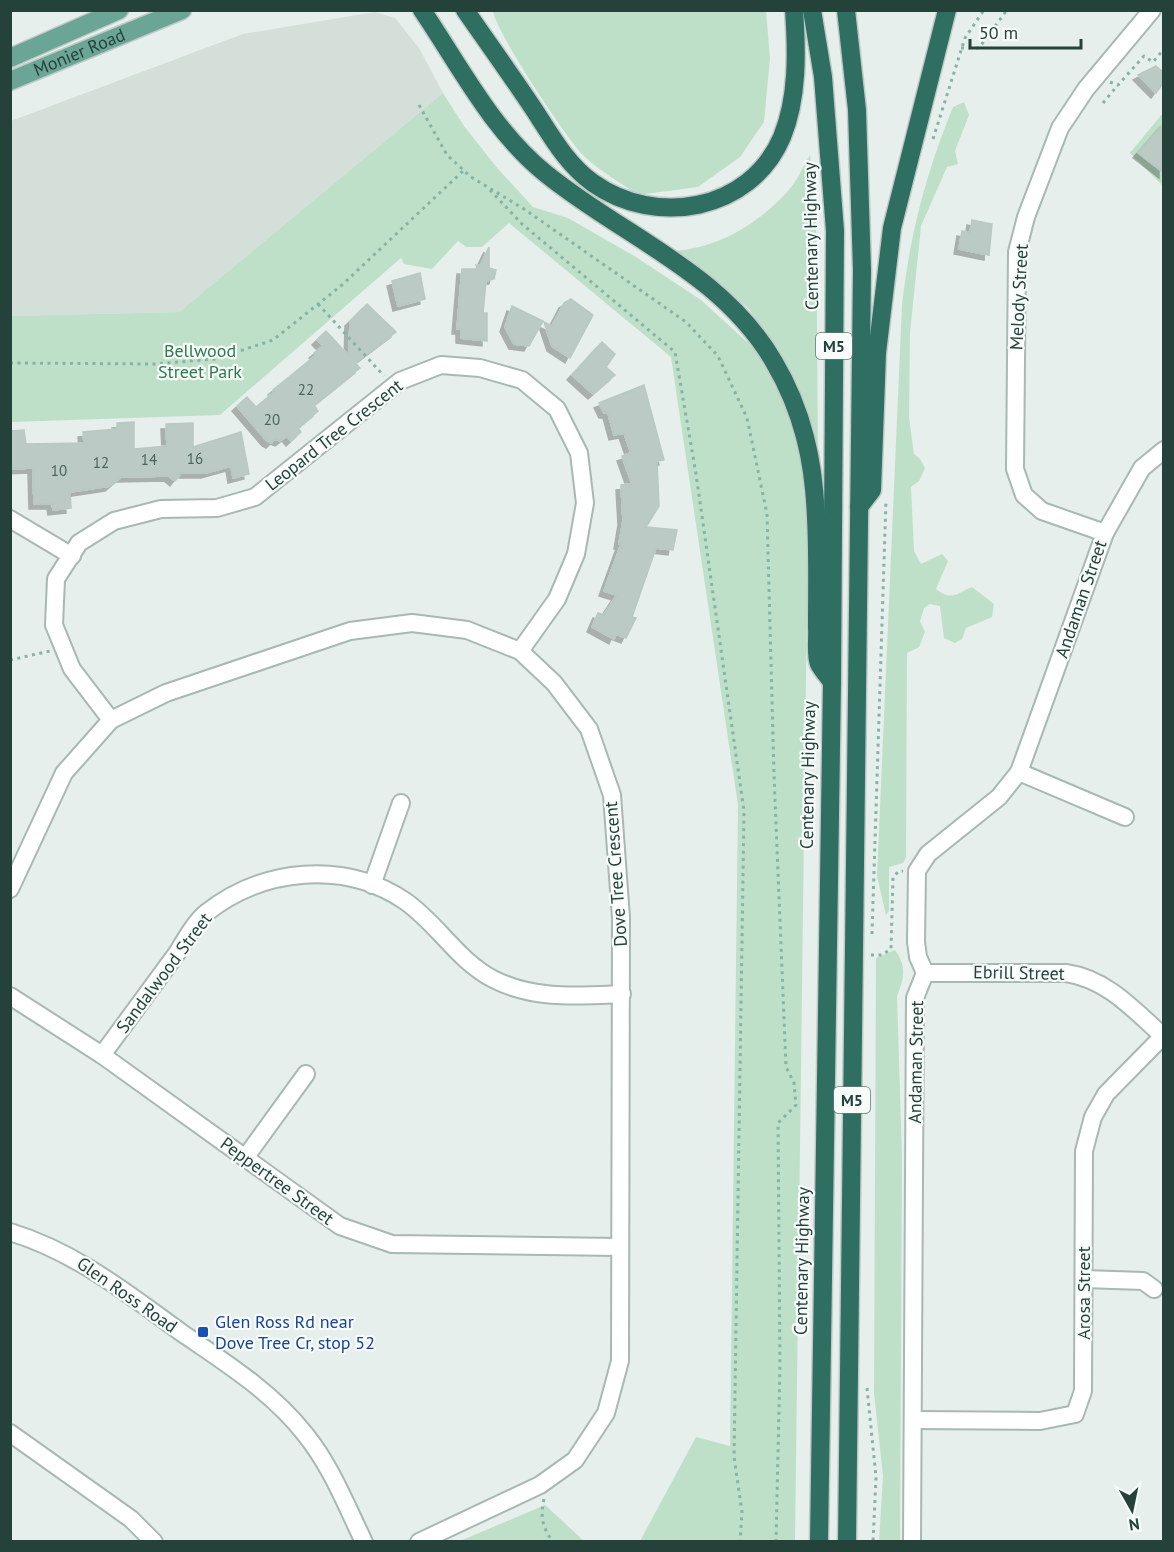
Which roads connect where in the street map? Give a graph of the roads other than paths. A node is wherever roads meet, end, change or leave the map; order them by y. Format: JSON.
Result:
{"nodes":[{"id":1,"x":119,"y":10,"type":"edge"},
{"id":2,"x":183,"y":10,"type":"edge"},
{"id":3,"x":422,"y":10,"type":"edge"},
{"id":4,"x":465,"y":10,"type":"edge"},
{"id":5,"x":794,"y":10,"type":"edge"},
{"id":6,"x":812,"y":10,"type":"edge"},
{"id":7,"x":846,"y":10,"type":"edge"},
{"id":8,"x":946,"y":10,"type":"edge"},
{"id":9,"x":1152,"y":10,"type":"edge"},
{"id":10,"x":10,"y":58,"type":"edge"},
{"id":11,"x":10,"y":81,"type":"edge"},
{"id":12,"x":1164,"y":450,"type":"edge"},
{"id":13,"x":859,"y":507,"type":"junction"},
{"id":14,"x":10,"y":519,"type":"edge"},
{"id":15,"x":1105,"y":533,"type":"junction"},
{"id":16,"x":72,"y":556,"type":"junction"},
{"id":17,"x":520,"y":651,"type":"junction"},
{"id":18,"x":832,"y":682,"type":"junction"},
{"id":19,"x":111,"y":720,"type":"junction"},
{"id":20,"x":1019,"y":772,"type":"junction"},
{"id":21,"x":401,"y":803,"type":"dead end"},
{"id":22,"x":1125,"y":817,"type":"dead end"},
{"id":23,"x":372,"y":885,"type":"junction"},
{"id":24,"x":10,"y":889,"type":"edge"},
{"id":25,"x":925,"y":973,"type":"junction"},
{"id":26,"x":622,"y":994,"type":"junction"},
{"id":27,"x":10,"y":996,"type":"edge"},
{"id":28,"x":1163,"y":1037,"type":"edge"},
{"id":29,"x":102,"y":1055,"type":"junction"},
{"id":30,"x":306,"y":1074,"type":"dead end"},
{"id":31,"x":245,"y":1158,"type":"junction"},
{"id":32,"x":10,"y":1232,"type":"edge"},
{"id":33,"x":619,"y":1247,"type":"junction"},
{"id":34,"x":1084,"y":1279,"type":"junction"},
{"id":35,"x":1154,"y":1289,"type":"dead end"},
{"id":36,"x":913,"y":1420,"type":"junction"},
{"id":37,"x":10,"y":1433,"type":"edge"},
{"id":38,"x":154,"y":1542,"type":"edge"},
{"id":39,"x":364,"y":1542,"type":"edge"},
{"id":40,"x":419,"y":1542,"type":"edge"},
{"id":41,"x":819,"y":1542,"type":"edge"},
{"id":42,"x":847,"y":1542,"type":"edge"},
{"id":43,"x":912,"y":1542,"type":"edge"}],
"edges":[{"from":1,"to":10,"type":"main road","name":"Monier Road"},
{"from":2,"to":11,"type":"main road","name":"Monier Road"},
{"from":3,"to":18,"type":"highway"},
{"from":4,"to":5,"type":"highway"},
{"from":6,"to":18,"type":"highway","name":"Centenary Highway","number":"M5"},
{"from":7,"to":13,"type":"highway","number":"M5"},
{"from":8,"to":13,"type":"highway"},
{"from":9,"to":15,"type":"street","name":"Melody Street"},
{"from":12,"to":15,"type":"street","name":"Andaman Street"},
{"from":13,"to":42,"type":"highway","number":"M5"},
{"from":14,"to":16,"type":"street"},
{"from":15,"to":20,"type":"street","name":"Andaman Street"},
{"from":16,"to":17,"type":"street","name":"Leopard Tree Crescent"},
{"from":16,"to":19,"type":"street","name":"Leopard Tree Crescent"},
{"from":17,"to":19,"type":"street","name":"Dove Tree Crescent"},
{"from":17,"to":26,"type":"street","name":"Dove Tree Crescent"},
{"from":18,"to":41,"type":"highway","name":"Centenary Highway","number":"M5"},
{"from":19,"to":24,"type":"street","name":"Dove Tree Crescent"},
{"from":20,"to":22,"type":"street"},
{"from":20,"to":25,"type":"street","name":"Andaman Street"},
{"from":21,"to":23,"type":"street"},
{"from":23,"to":26,"type":"street","name":"Sandalwood Street"},
{"from":23,"to":29,"type":"street","name":"Sandalwood Street"},
{"from":25,"to":28,"type":"street","name":"Ebrill Street"},
{"from":25,"to":36,"type":"street","name":"Andaman Street"},
{"from":26,"to":33,"type":"street","name":"Dove Tree Crescent"},
{"from":27,"to":29,"type":"street","name":"Peppertree Street"},
{"from":28,"to":34,"type":"street","name":"Arosa Street"},
{"from":29,"to":31,"type":"street","name":"Peppertree Street"},
{"from":30,"to":31,"type":"street"},
{"from":31,"to":33,"type":"street","name":"Peppertree Street"},
{"from":32,"to":39,"type":"street","name":"Glen Ross Road"},
{"from":33,"to":40,"type":"street","name":"Dove Tree Crescent"},
{"from":34,"to":35,"type":"street"},
{"from":34,"to":36,"type":"street","name":"Arosa Street"},
{"from":36,"to":43,"type":"street","name":"Andaman Street"},
{"from":37,"to":38,"type":"street"}]}
